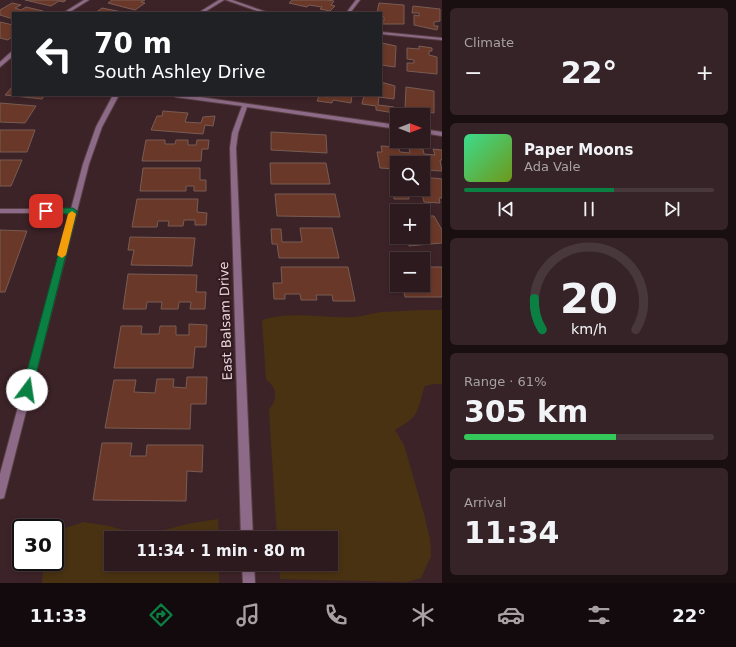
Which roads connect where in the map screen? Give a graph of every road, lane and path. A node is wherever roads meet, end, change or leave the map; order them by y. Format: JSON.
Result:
{"nodes":[{"id":1,"x":87,"y":0,"type":"edge"},
{"id":2,"x":222,"y":0,"type":"edge"},
{"id":3,"x":228,"y":0,"type":"edge"},
{"id":4,"x":358,"y":0,"type":"edge"},
{"id":5,"x":67,"y":12,"type":"edge"},
{"id":6,"x":202,"y":12,"type":"edge"},
{"id":7,"x":264,"y":12,"type":"edge"},
{"id":8,"x":349,"y":12,"type":"edge"},
{"id":9,"x":382,"y":33,"type":"edge"},
{"id":10,"x":442,"y":39,"type":"edge"},
{"id":11,"x":12,"y":54,"type":"edge"},
{"id":12,"x":0,"y":65,"type":"edge"},
{"id":13,"x":115,"y":96,"type":"edge"},
{"id":14,"x":181,"y":96,"type":"edge"},
{"id":15,"x":245,"y":106,"type":"junction"},
{"id":16,"x":390,"y":126,"type":"edge"},
{"id":17,"x":430,"y":132,"type":"edge"},
{"id":18,"x":442,"y":134,"type":"edge"},
{"id":19,"x":0,"y":211,"type":"edge"},
{"id":20,"x":73,"y":211,"type":"junction"},
{"id":21,"x":0,"y":494,"type":"edge"},
{"id":22,"x":247,"y":531,"type":"edge"},
{"id":23,"x":248,"y":571,"type":"edge"},
{"id":24,"x":249,"y":583,"type":"edge"}],
"edges":[{"from":1,"to":5,"type":"street"},
{"from":2,"to":6,"type":"street"},
{"from":3,"to":7,"type":"street"},
{"from":4,"to":8,"type":"street"},
{"from":9,"to":10,"type":"street"},
{"from":11,"to":12,"type":"street"},
{"from":13,"to":20,"type":"street"},
{"from":14,"to":15,"type":"street"},
{"from":15,"to":16,"type":"street"},
{"from":15,"to":22,"type":"street","name":"East Balsam Drive"},
{"from":17,"to":18,"type":"street"},
{"from":19,"to":20,"type":"street"},
{"from":20,"to":21,"type":"street"},
{"from":23,"to":24,"type":"street"}]}
